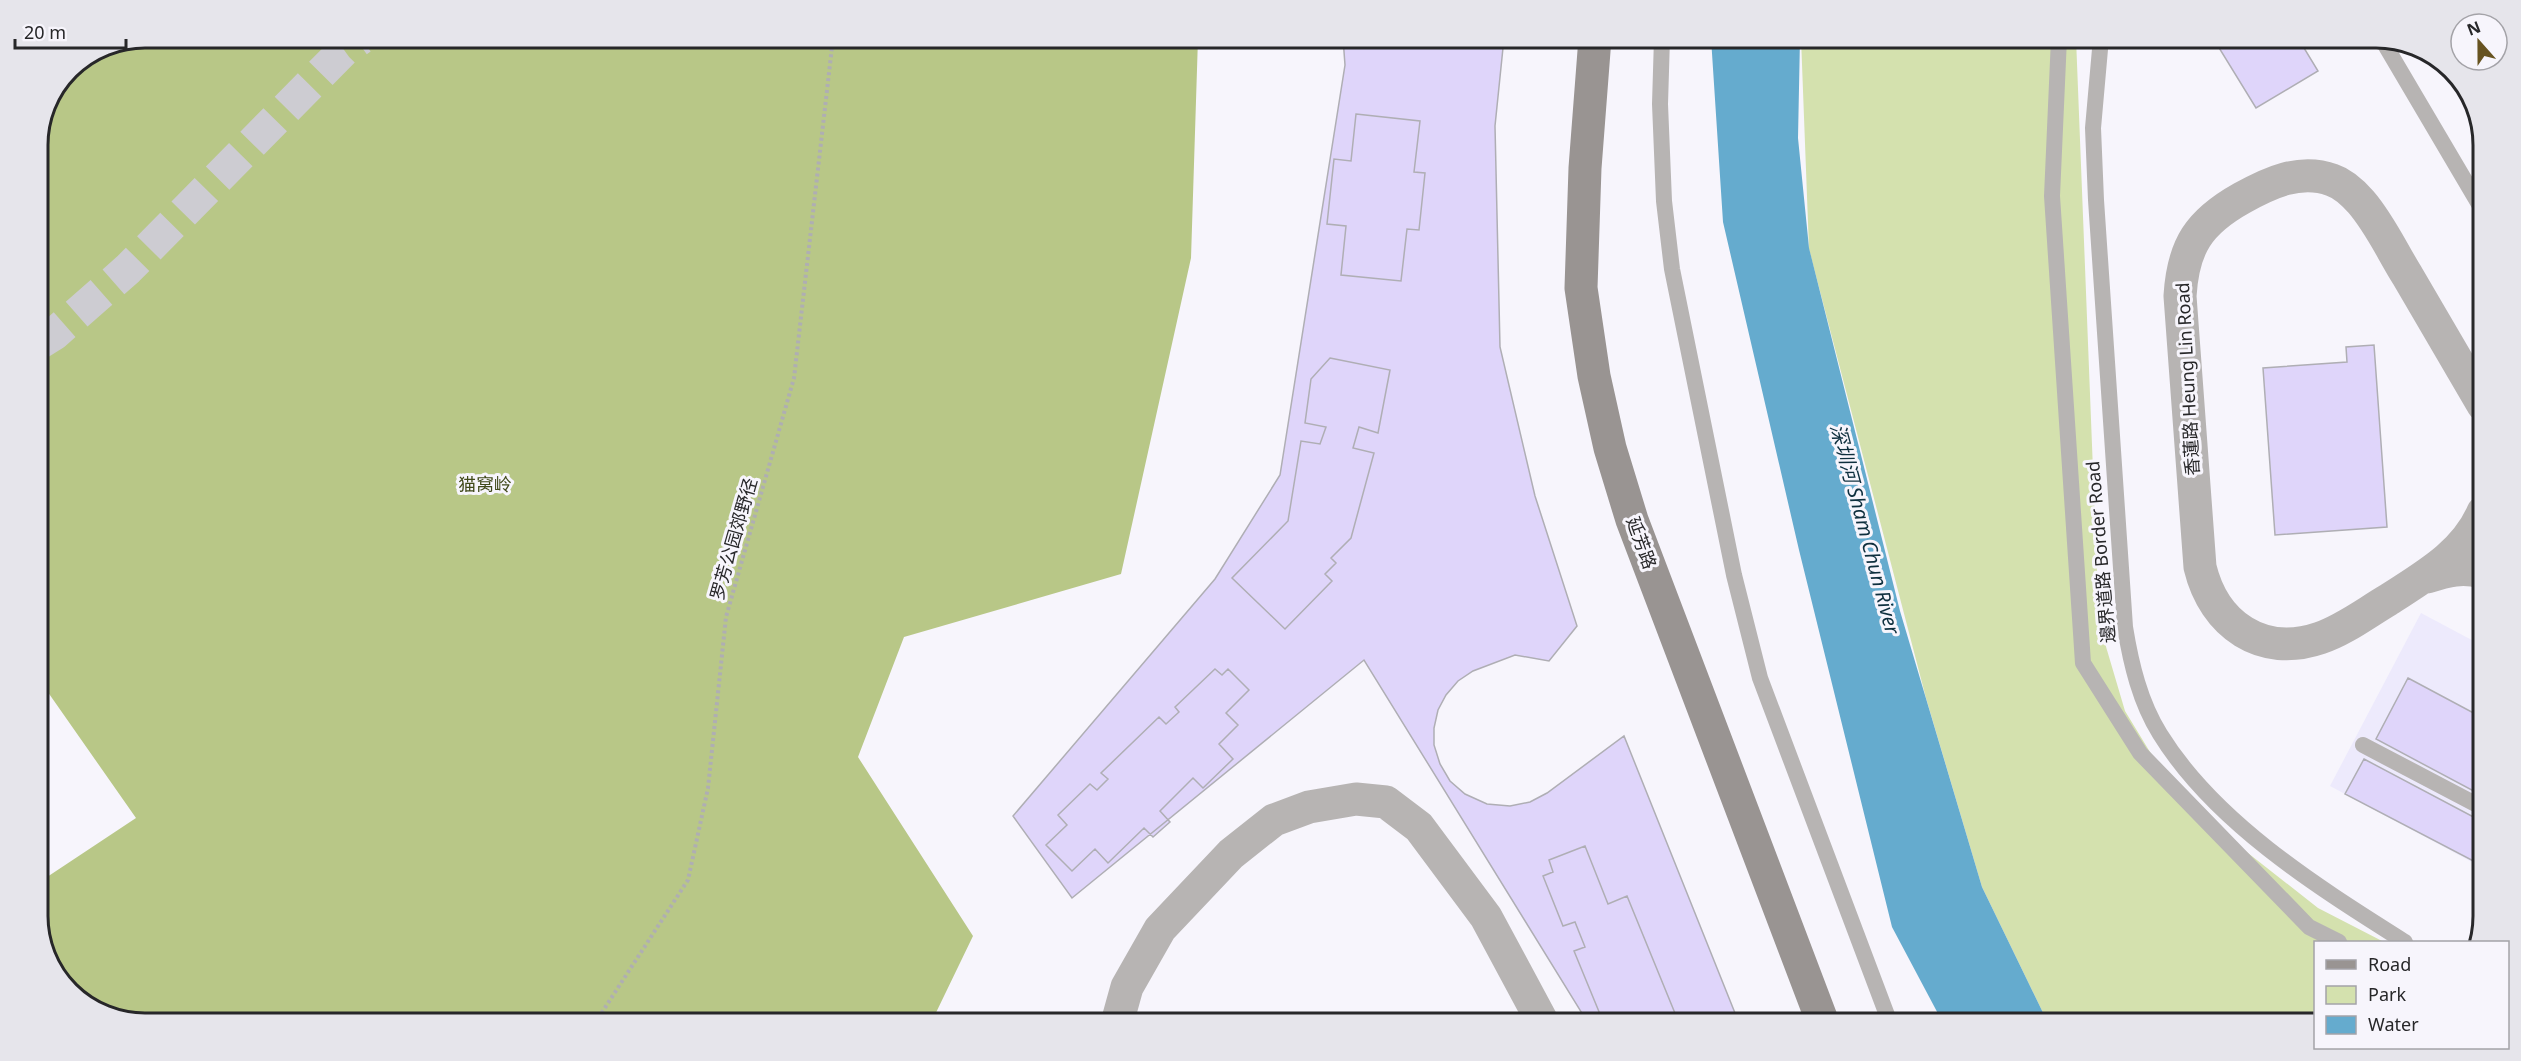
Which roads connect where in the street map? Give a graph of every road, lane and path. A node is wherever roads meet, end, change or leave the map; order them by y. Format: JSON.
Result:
{"nodes":[{"id":1,"x":832,"y":48,"type":"edge"},
{"id":2,"x":1593,"y":48,"type":"edge"},
{"id":3,"x":1662,"y":48,"type":"edge"},
{"id":4,"x":2059,"y":48,"type":"edge"},
{"id":5,"x":2101,"y":48,"type":"edge"},
{"id":6,"x":2388,"y":49,"type":"edge"},
{"id":7,"x":2473,"y":194,"type":"edge"},
{"id":8,"x":2473,"y":387,"type":"edge"},
{"id":9,"x":2473,"y":532,"type":"edge"},
{"id":10,"x":2473,"y":570,"type":"edge"},
{"id":11,"x":2421,"y":579,"type":"junction"},
{"id":12,"x":2363,"y":745,"type":"dead end"},
{"id":13,"x":2473,"y":803,"type":"edge"},
{"id":14,"x":2337,"y":941,"type":"edge"},
{"id":15,"x":2403,"y":941,"type":"edge"},
{"id":16,"x":602,"y":1013,"type":"edge"},
{"id":17,"x":1120,"y":1013,"type":"edge"},
{"id":18,"x":1538,"y":1013,"type":"edge"},
{"id":19,"x":1819,"y":1013,"type":"edge"},
{"id":20,"x":1886,"y":1013,"type":"edge"}],
"edges":[{"from":1,"to":16,"type":"path","name":"罗芳公园郊野径"},
{"from":2,"to":19,"type":"main road","name":"延芳路"},
{"from":3,"to":20,"type":"lane"},
{"from":4,"to":14,"type":"lane"},
{"from":5,"to":15,"type":"lane","name":"邊界道路 Border Road"},
{"from":6,"to":7,"type":"lane"},
{"from":8,"to":11,"type":"street","name":"香蓮路 Heung Lin Road"},
{"from":9,"to":11,"type":"street","name":"香蓮路 Heung Lin Road"},
{"from":10,"to":11,"type":"street","name":"香蓮路 Heung Lin Road"},
{"from":12,"to":13,"type":"lane"},
{"from":17,"to":18,"type":"street"}]}
